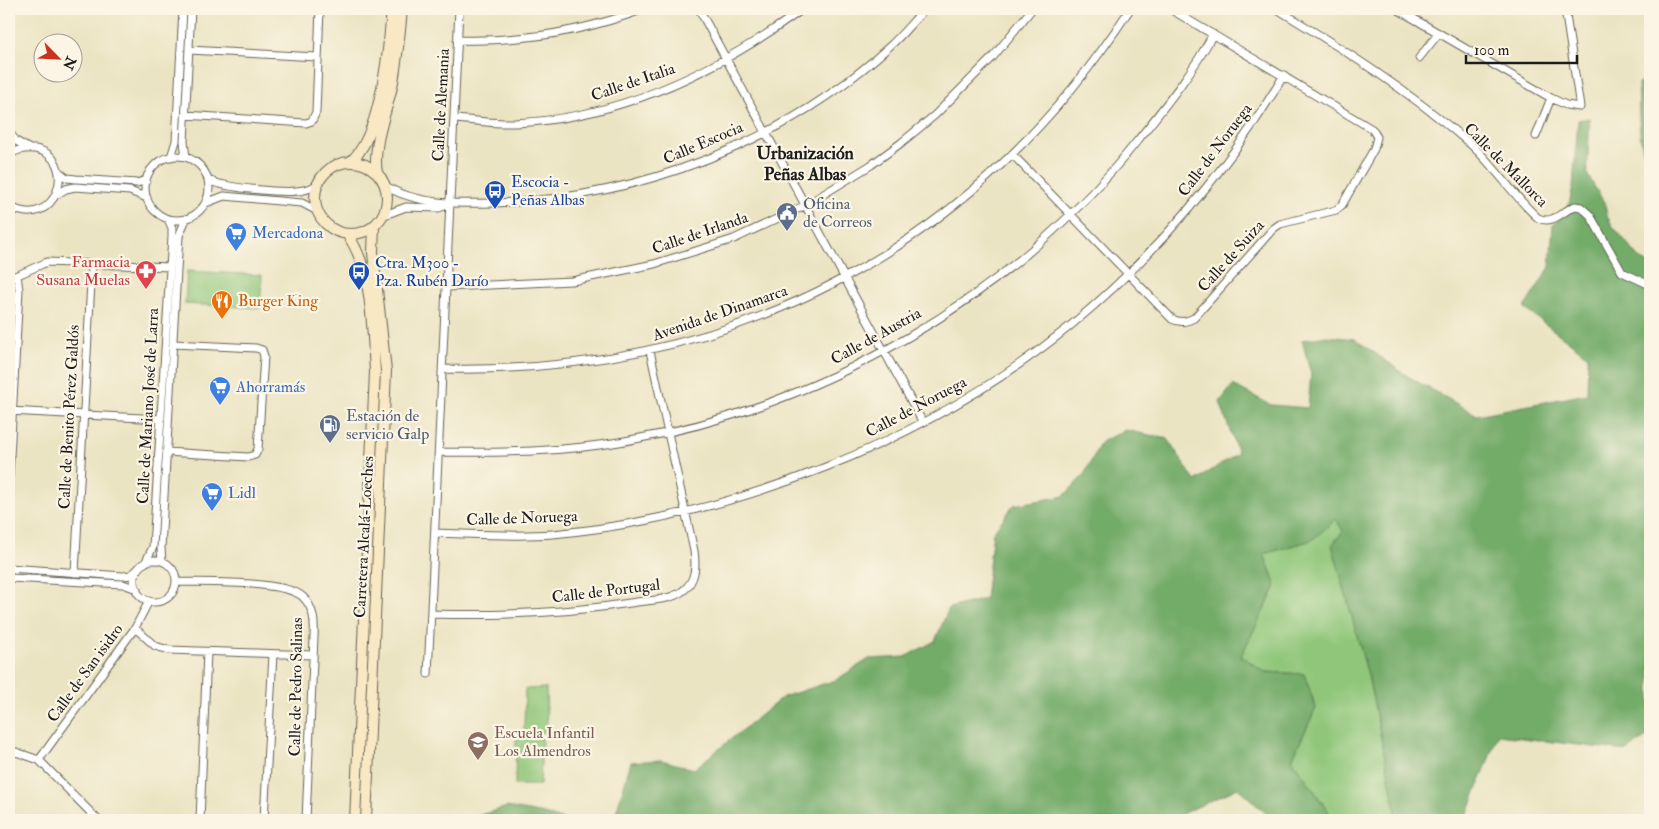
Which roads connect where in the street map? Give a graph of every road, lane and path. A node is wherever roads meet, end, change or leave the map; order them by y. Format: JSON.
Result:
{"nodes":[{"id":1,"x":183,"y":9,"type":"edge"},
{"id":2,"x":191,"y":9,"type":"edge"},
{"id":3,"x":320,"y":9,"type":"edge"},
{"id":4,"x":392,"y":9,"type":"edge"},
{"id":5,"x":402,"y":9,"type":"edge"},
{"id":6,"x":459,"y":9,"type":"edge"},
{"id":7,"x":644,"y":9,"type":"edge"},
{"id":8,"x":700,"y":9,"type":"edge"},
{"id":9,"x":803,"y":9,"type":"edge"},
{"id":10,"x":924,"y":9,"type":"edge"},
{"id":11,"x":1032,"y":9,"type":"edge"},
{"id":12,"x":1130,"y":9,"type":"edge"},
{"id":13,"x":1170,"y":9,"type":"edge"},
{"id":14,"x":1277,"y":9,"type":"edge"},
{"id":15,"x":1397,"y":9,"type":"edge"},
{"id":16,"x":1565,"y":9,"type":"edge"},
{"id":17,"x":1439,"y":33,"type":"junction"},
{"id":18,"x":1213,"y":34,"type":"junction"},
{"id":19,"x":458,"y":40,"type":"junction"},
{"id":20,"x":189,"y":50,"type":"junction"},
{"id":21,"x":317,"y":57,"type":"junction"},
{"id":22,"x":1420,"y":58,"type":"dead end"},
{"id":23,"x":726,"y":59,"type":"junction"},
{"id":24,"x":1284,"y":75,"type":"junction"},
{"id":25,"x":1551,"y":98,"type":"junction"},
{"id":26,"x":185,"y":115,"type":"junction"},
{"id":27,"x":454,"y":119,"type":"junction"},
{"id":28,"x":765,"y":131,"type":"junction"},
{"id":29,"x":9,"y":132,"type":"edge"},
{"id":30,"x":1536,"y":136,"type":"dead end"},
{"id":31,"x":28,"y":148,"type":"junction"},
{"id":32,"x":1012,"y":154,"type":"junction"},
{"id":33,"x":9,"y":155,"type":"edge"},
{"id":34,"x":171,"y":157,"type":"junction"},
{"id":35,"x":186,"y":157,"type":"junction"},
{"id":36,"x":350,"y":162,"type":"junction"},
{"id":37,"x":59,"y":172,"type":"junction"},
{"id":38,"x":377,"y":173,"type":"junction"},
{"id":39,"x":146,"y":180,"type":"junction"},
{"id":40,"x":208,"y":180,"type":"junction"},
{"id":41,"x":318,"y":184,"type":"junction"},
{"id":42,"x":384,"y":185,"type":"junction"},
{"id":43,"x":56,"y":195,"type":"junction"},
{"id":44,"x":147,"y":198,"type":"junction"},
{"id":45,"x":450,"y":202,"type":"junction"},
{"id":46,"x":206,"y":203,"type":"junction"},
{"id":47,"x":806,"y":205,"type":"junction"},
{"id":48,"x":9,"y":206,"type":"edge"},
{"id":49,"x":317,"y":211,"type":"junction"},
{"id":50,"x":1070,"y":215,"type":"junction"},
{"id":51,"x":382,"y":216,"type":"junction"},
{"id":52,"x":168,"y":219,"type":"junction"},
{"id":53,"x":186,"y":219,"type":"junction"},
{"id":54,"x":374,"y":226,"type":"junction"},
{"id":55,"x":346,"y":234,"type":"junction"},
{"id":56,"x":92,"y":264,"type":"junction"},
{"id":57,"x":170,"y":267,"type":"junction"},
{"id":58,"x":1126,"y":273,"type":"junction"},
{"id":59,"x":16,"y":275,"type":"junction"},
{"id":60,"x":845,"y":277,"type":"junction"},
{"id":61,"x":9,"y":279,"type":"edge"},
{"id":62,"x":1650,"y":285,"type":"edge"},
{"id":63,"x":448,"y":287,"type":"junction"},
{"id":64,"x":173,"y":344,"type":"junction"},
{"id":65,"x":885,"y":350,"type":"junction"},
{"id":66,"x":650,"y":351,"type":"junction"},
{"id":67,"x":444,"y":369,"type":"junction"},
{"id":68,"x":10,"y":411,"type":"edge"},
{"id":69,"x":83,"y":415,"type":"junction"},
{"id":70,"x":160,"y":419,"type":"junction"},
{"id":71,"x":922,"y":421,"type":"junction"},
{"id":72,"x":667,"y":433,"type":"junction"},
{"id":73,"x":166,"y":452,"type":"junction"},
{"id":74,"x":440,"y":452,"type":"junction"},
{"id":75,"x":9,"y":476,"type":"edge"},
{"id":76,"x":686,"y":511,"type":"junction"},
{"id":77,"x":436,"y":533,"type":"junction"},
{"id":78,"x":162,"y":561,"type":"junction"},
{"id":79,"x":145,"y":563,"type":"junction"},
{"id":80,"x":9,"y":568,"type":"edge"},
{"id":81,"x":138,"y":570,"type":"junction"},
{"id":82,"x":74,"y":573,"type":"junction"},
{"id":83,"x":9,"y":578,"type":"edge"},
{"id":84,"x":177,"y":582,"type":"junction"},
{"id":85,"x":136,"y":589,"type":"junction"},
{"id":86,"x":149,"y":601,"type":"junction"},
{"id":87,"x":432,"y":614,"type":"junction"},
{"id":88,"x":135,"y":628,"type":"junction"},
{"id":89,"x":207,"y":652,"type":"junction"},
{"id":90,"x":273,"y":654,"type":"junction"},
{"id":91,"x":314,"y":655,"type":"junction"},
{"id":92,"x":428,"y":674,"type":"dead end"},
{"id":93,"x":9,"y":754,"type":"edge"},
{"id":94,"x":39,"y":760,"type":"junction"},
{"id":95,"x":98,"y":820,"type":"edge"},
{"id":96,"x":200,"y":820,"type":"edge"},
{"id":97,"x":264,"y":820,"type":"edge"},
{"id":98,"x":306,"y":820,"type":"edge"},
{"id":99,"x":355,"y":820,"type":"edge"},
{"id":100,"x":366,"y":820,"type":"edge"}],
"edges":[{"from":1,"to":34,"type":"street"},
{"from":2,"to":20,"type":"street"},
{"from":3,"to":21,"type":"street"},
{"from":4,"to":36,"type":"main road"},
{"from":5,"to":38,"type":"main road"},
{"from":6,"to":19,"type":"street","name":"Calle de Alemania"},
{"from":7,"to":19,"type":"street"},
{"from":8,"to":23,"type":"street"},
{"from":9,"to":23,"type":"street","name":"Calle de Italia"},
{"from":10,"to":28,"type":"street","name":"Calle Escocia"},
{"from":11,"to":47,"type":"street","name":"Calle de Irlanda"},
{"from":12,"to":32,"type":"street","name":"Avenida de Dinamarca"},
{"from":13,"to":18,"type":"street","name":"Calle de Suiza"},
{"from":14,"to":62,"type":"street","name":"Calle de Mallorca"},
{"from":15,"to":17,"type":"street"},
{"from":16,"to":25,"type":"street"},
{"from":17,"to":22,"type":"street"},
{"from":17,"to":25,"type":"street"},
{"from":18,"to":24,"type":"street","name":"Calle de Suiza"},
{"from":18,"to":50,"type":"street","name":"Calle de Austria"},
{"from":19,"to":27,"type":"street","name":"Calle de Alemania"},
{"from":20,"to":21,"type":"street"},
{"from":20,"to":26,"type":"street"},
{"from":21,"to":26,"type":"street"},
{"from":23,"to":27,"type":"street","name":"Calle de Italia"},
{"from":23,"to":28,"type":"street"},
{"from":24,"to":58,"type":"street","name":"Calle de Noruega"},
{"from":24,"to":58,"type":"street","name":"Calle de Suiza"},
{"from":25,"to":30,"type":"street"},
{"from":26,"to":35,"type":"street"},
{"from":27,"to":45,"type":"street","name":"Calle de Alemania"},
{"from":28,"to":45,"type":"street","name":"Calle Escocia"},
{"from":28,"to":47,"type":"street"},
{"from":29,"to":31,"type":"street"},
{"from":31,"to":33,"type":"street"},
{"from":31,"to":37,"type":"street"},
{"from":32,"to":50,"type":"street","name":"Calle de Suiza"},
{"from":32,"to":60,"type":"street","name":"Avenida de Dinamarca"},
{"from":34,"to":35,"type":"street"},
{"from":34,"to":39,"type":"street"},
{"from":35,"to":40,"type":"street"},
{"from":36,"to":38,"type":"main road"},
{"from":36,"to":41,"type":"main road"},
{"from":37,"to":39,"type":"street"},
{"from":37,"to":43,"type":"street"},
{"from":38,"to":42,"type":"main road"},
{"from":39,"to":44,"type":"street"},
{"from":40,"to":41,"type":"street"},
{"from":40,"to":46,"type":"street"},
{"from":41,"to":49,"type":"main road"},
{"from":42,"to":45,"type":"street","name":"Calle Escocia"},
{"from":42,"to":51,"type":"main road"},
{"from":43,"to":44,"type":"street"},
{"from":43,"to":48,"type":"street"},
{"from":44,"to":52,"type":"street"},
{"from":45,"to":51,"type":"street","name":"Calle Escocia"},
{"from":45,"to":63,"type":"street"},
{"from":46,"to":49,"type":"street"},
{"from":46,"to":53,"type":"street"},
{"from":47,"to":60,"type":"street"},
{"from":47,"to":63,"type":"street","name":"Calle de Irlanda"},
{"from":49,"to":55,"type":"main road"},
{"from":50,"to":58,"type":"street","name":"Calle de Suiza"},
{"from":50,"to":65,"type":"street","name":"Calle de Austria"},
{"from":51,"to":54,"type":"main road"},
{"from":52,"to":53,"type":"street"},
{"from":52,"to":57,"type":"street","name":"Calle de Mariano José de Larra"},
{"from":53,"to":64,"type":"street","name":"Calle de Mariano José de Larra"},
{"from":54,"to":55,"type":"main road"},
{"from":54,"to":100,"type":"main road","name":"Carretera Alcalá-Loeches"},
{"from":55,"to":99,"type":"main road","name":"Carretera Alcalá-Loeches"},
{"from":56,"to":57,"type":"street"},
{"from":56,"to":59,"type":"street"},
{"from":56,"to":69,"type":"street","name":"Calle de Benito Pérez Galdós"},
{"from":57,"to":70,"type":"street","name":"Calle de Mariano José de Larra"},
{"from":58,"to":71,"type":"street","name":"Calle de Noruega"},
{"from":59,"to":61,"type":"street"},
{"from":59,"to":68,"type":"street"},
{"from":60,"to":65,"type":"street"},
{"from":60,"to":66,"type":"street","name":"Avenida de Dinamarca"},
{"from":63,"to":67,"type":"street"},
{"from":64,"to":73,"type":"street","name":"Calle de Mariano José de Larra"},
{"from":64,"to":73,"type":"street"},
{"from":65,"to":71,"type":"street"},
{"from":65,"to":72,"type":"street","name":"Calle de Austria"},
{"from":66,"to":67,"type":"street","name":"Avenida de Dinamarca"},
{"from":66,"to":72,"type":"street","name":"Calle de Portugal"},
{"from":67,"to":74,"type":"street"},
{"from":68,"to":69,"type":"street"},
{"from":68,"to":75,"type":"street"},
{"from":69,"to":70,"type":"street"},
{"from":69,"to":82,"type":"street","name":"Calle de Benito Pérez Galdós"},
{"from":70,"to":79,"type":"street","name":"Calle de Mariano José de Larra"},
{"from":71,"to":76,"type":"street","name":"Calle de Noruega"},
{"from":72,"to":74,"type":"street","name":"Calle de Austria"},
{"from":72,"to":76,"type":"street","name":"Calle de Portugal"},
{"from":73,"to":78,"type":"street","name":"Calle de Mariano José de Larra"},
{"from":74,"to":77,"type":"street"},
{"from":76,"to":77,"type":"street","name":"Calle de Noruega"},
{"from":76,"to":87,"type":"street","name":"Calle de Portugal"},
{"from":77,"to":87,"type":"street"},
{"from":78,"to":79,"type":"street"},
{"from":78,"to":84,"type":"street"},
{"from":79,"to":81,"type":"street"},
{"from":80,"to":82,"type":"street"},
{"from":81,"to":82,"type":"street"},
{"from":81,"to":85,"type":"street"},
{"from":83,"to":85,"type":"street"},
{"from":84,"to":86,"type":"street"},
{"from":84,"to":91,"type":"street","name":"Calle de Pedro Salinas"},
{"from":85,"to":86,"type":"street"},
{"from":86,"to":88,"type":"street","name":"Calle de San isidro"},
{"from":87,"to":92,"type":"street"},
{"from":88,"to":89,"type":"street"},
{"from":88,"to":94,"type":"street","name":"Calle de San isidro"},
{"from":89,"to":90,"type":"street"},
{"from":89,"to":96,"type":"street"},
{"from":90,"to":91,"type":"street"},
{"from":90,"to":97,"type":"street"},
{"from":91,"to":98,"type":"street","name":"Calle de Pedro Salinas"},
{"from":93,"to":94,"type":"street"},
{"from":94,"to":95,"type":"street"}]}
